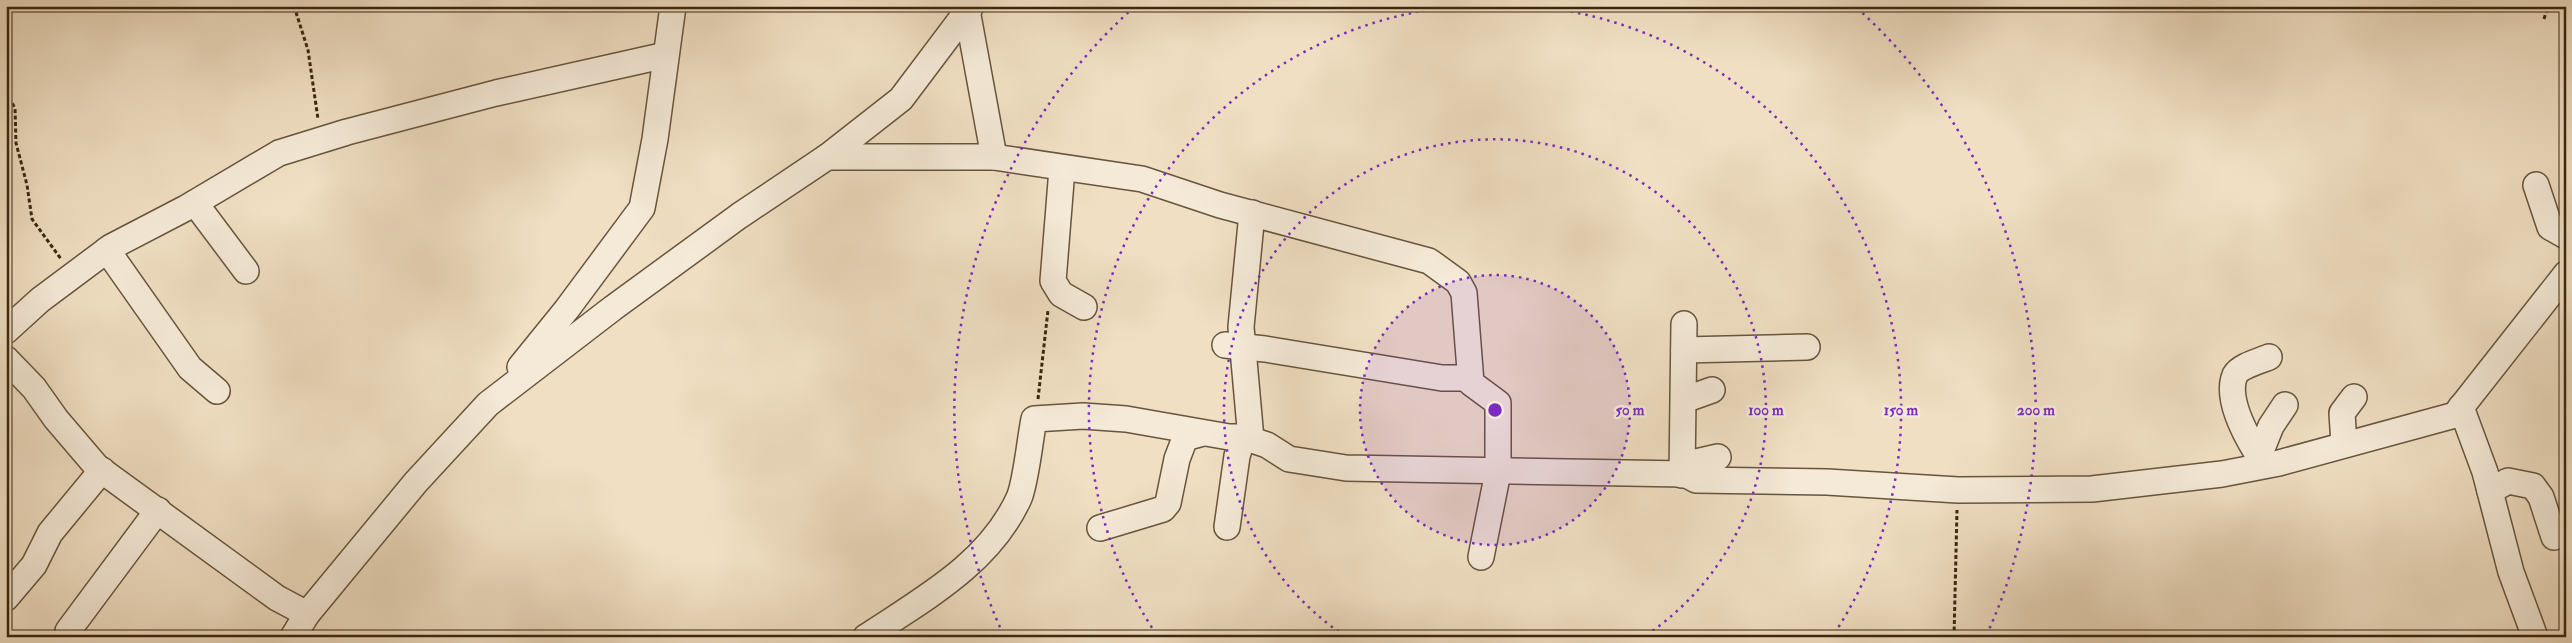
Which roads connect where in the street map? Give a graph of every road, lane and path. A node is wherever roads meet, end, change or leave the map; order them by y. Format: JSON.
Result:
{"nodes":[{"id":1,"x":294,"y":6,"type":"edge"},
{"id":2,"x":673,"y":6,"type":"edge"},
{"id":3,"x":2548,"y":6,"type":"edge"},
{"id":4,"x":969,"y":8,"type":"edge"},
{"id":5,"x":2544,"y":19,"type":"dead end"},
{"id":6,"x":666,"y":55,"type":"junction"},
{"id":7,"x":6,"y":104,"type":"edge"},
{"id":8,"x":317,"y":142,"type":"junction"},
{"id":9,"x":827,"y":157,"type":"junction"},
{"id":10,"x":994,"y":157,"type":"junction"},
{"id":11,"x":1062,"y":169,"type":"junction"},
{"id":12,"x":2536,"y":184,"type":"dead end"},
{"id":13,"x":195,"y":203,"type":"junction"},
{"id":14,"x":1252,"y":213,"type":"junction"},
{"id":15,"x":2566,"y":236,"type":"edge"},
{"id":16,"x":107,"y":250,"type":"junction"},
{"id":17,"x":246,"y":271,"type":"dead end"},
{"id":18,"x":2566,"y":274,"type":"edge"},
{"id":19,"x":74,"y":275,"type":"junction"},
{"id":20,"x":1056,"y":289,"type":"junction"},
{"id":21,"x":1084,"y":306,"type":"dead end"},
{"id":22,"x":1684,"y":324,"type":"dead end"},
{"id":23,"x":6,"y":331,"type":"edge"},
{"id":24,"x":1233,"y":346,"type":"junction"},
{"id":25,"x":1807,"y":347,"type":"dead end"},
{"id":26,"x":1684,"y":350,"type":"junction"},
{"id":27,"x":2269,"y":357,"type":"dead end"},
{"id":28,"x":6,"y":360,"type":"edge"},
{"id":29,"x":1470,"y":378,"type":"junction"},
{"id":30,"x":1712,"y":390,"type":"dead end"},
{"id":31,"x":216,"y":391,"type":"dead end"},
{"id":32,"x":2354,"y":397,"type":"dead end"},
{"id":33,"x":1684,"y":400,"type":"junction"},
{"id":34,"x":488,"y":404,"type":"junction"},
{"id":35,"x":2285,"y":405,"type":"dead end"},
{"id":36,"x":2461,"y":407,"type":"junction"},
{"id":37,"x":1036,"y":419,"type":"junction"},
{"id":38,"x":1203,"y":433,"type":"junction"},
{"id":39,"x":1247,"y":438,"type":"junction"},
{"id":40,"x":2344,"y":444,"type":"junction"},
{"id":41,"x":1718,"y":457,"type":"dead end"},
{"id":42,"x":2262,"y":460,"type":"junction"},
{"id":43,"x":102,"y":470,"type":"junction"},
{"id":44,"x":1683,"y":470,"type":"junction"},
{"id":45,"x":1498,"y":472,"type":"junction"},
{"id":46,"x":1958,"y":490,"type":"junction"},
{"id":47,"x":2490,"y":491,"type":"junction"},
{"id":48,"x":158,"y":510,"type":"junction"},
{"id":49,"x":1227,"y":527,"type":"dead end"},
{"id":50,"x":1100,"y":528,"type":"dead end"},
{"id":51,"x":2554,"y":537,"type":"dead end"},
{"id":52,"x":1481,"y":557,"type":"dead end"},
{"id":53,"x":6,"y":598,"type":"edge"},
{"id":54,"x":307,"y":614,"type":"junction"},
{"id":55,"x":68,"y":632,"type":"dead end"},
{"id":56,"x":293,"y":637,"type":"edge"},
{"id":57,"x":866,"y":637,"type":"edge"},
{"id":58,"x":1954,"y":637,"type":"edge"},
{"id":59,"x":2535,"y":637,"type":"edge"}],
"edges":[{"from":1,"to":8,"type":"path"},
{"from":2,"to":6,"type":"street"},
{"from":3,"to":5,"type":"path"},
{"from":4,"to":9,"type":"street"},
{"from":4,"to":10,"type":"street"},
{"from":6,"to":8,"type":"street"},
{"from":6,"to":34,"type":"street"},
{"from":7,"to":19,"type":"path"},
{"from":8,"to":13,"type":"street"},
{"from":9,"to":10,"type":"street"},
{"from":9,"to":34,"type":"street"},
{"from":10,"to":11,"type":"street"},
{"from":11,"to":14,"type":"street"},
{"from":11,"to":20,"type":"street"},
{"from":12,"to":15,"type":"street"},
{"from":13,"to":16,"type":"street"},
{"from":13,"to":17,"type":"street"},
{"from":14,"to":24,"type":"street"},
{"from":14,"to":29,"type":"street"},
{"from":16,"to":19,"type":"street"},
{"from":16,"to":31,"type":"street"},
{"from":18,"to":36,"type":"street"},
{"from":19,"to":23,"type":"street"},
{"from":20,"to":21,"type":"street"},
{"from":20,"to":37,"type":"path"},
{"from":22,"to":26,"type":"street"},
{"from":24,"to":29,"type":"street"},
{"from":24,"to":39,"type":"street"},
{"from":25,"to":26,"type":"street"},
{"from":26,"to":33,"type":"street"},
{"from":27,"to":42,"type":"street"},
{"from":28,"to":43,"type":"street"},
{"from":29,"to":45,"type":"street"},
{"from":30,"to":33,"type":"street"},
{"from":32,"to":40,"type":"street"},
{"from":33,"to":44,"type":"street"},
{"from":34,"to":54,"type":"street"},
{"from":35,"to":42,"type":"street"},
{"from":36,"to":40,"type":"street"},
{"from":36,"to":47,"type":"street"},
{"from":37,"to":38,"type":"street"},
{"from":37,"to":57,"type":"street"},
{"from":38,"to":39,"type":"street"},
{"from":38,"to":50,"type":"street"},
{"from":39,"to":45,"type":"street"},
{"from":39,"to":49,"type":"street"},
{"from":40,"to":42,"type":"street"},
{"from":41,"to":44,"type":"street"},
{"from":42,"to":46,"type":"street"},
{"from":43,"to":48,"type":"street"},
{"from":43,"to":53,"type":"street"},
{"from":44,"to":45,"type":"street"},
{"from":44,"to":46,"type":"street"},
{"from":45,"to":52,"type":"street"},
{"from":46,"to":58,"type":"path"},
{"from":47,"to":51,"type":"street"},
{"from":47,"to":59,"type":"street"},
{"from":48,"to":54,"type":"street"},
{"from":48,"to":55,"type":"street"},
{"from":54,"to":56,"type":"street"}]}
